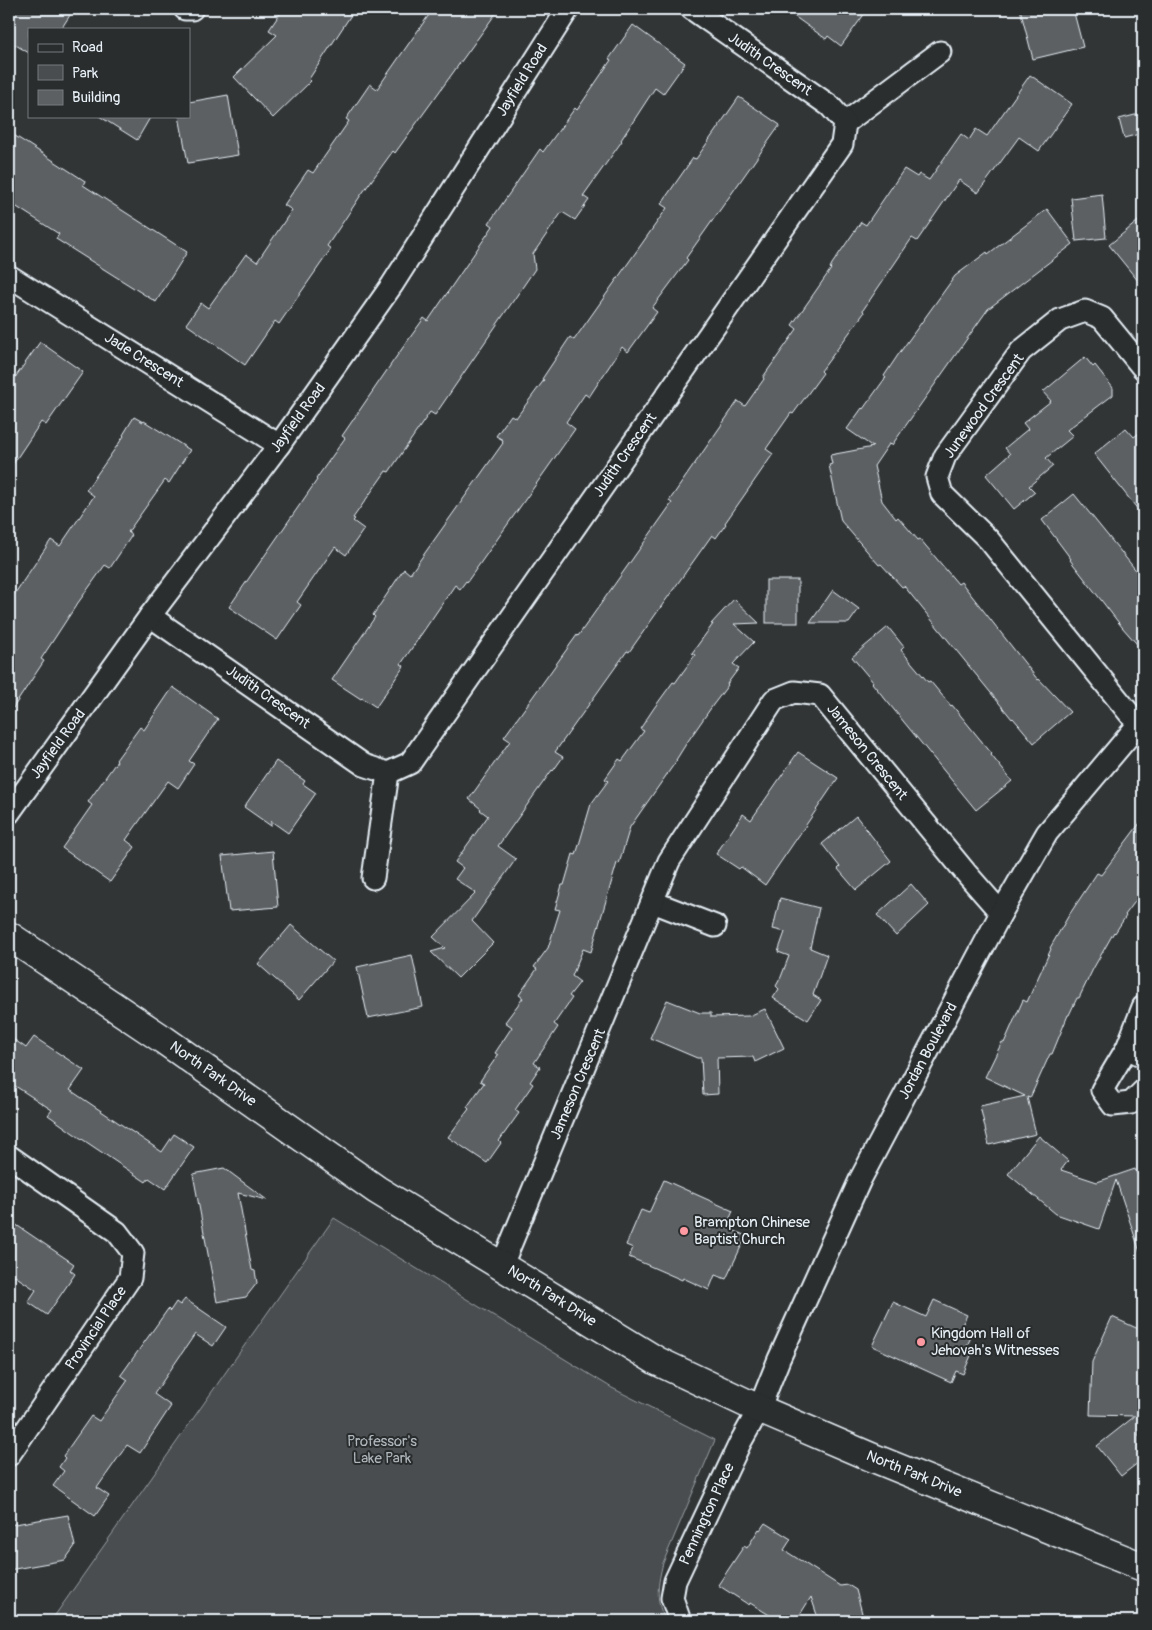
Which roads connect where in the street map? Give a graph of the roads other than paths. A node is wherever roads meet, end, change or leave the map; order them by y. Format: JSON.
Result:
{"nodes":[{"id":1,"x":186,"y":9,"type":"edge"},
{"id":2,"x":192,"y":9,"type":"edge"},
{"id":3,"x":568,"y":9,"type":"edge"},
{"id":4,"x":692,"y":9,"type":"edge"},
{"id":5,"x":940,"y":52,"type":"dead end"},
{"id":6,"x":845,"y":123,"type":"junction"},
{"id":7,"x":9,"y":276,"type":"edge"},
{"id":8,"x":1143,"y":368,"type":"edge"},
{"id":9,"x":279,"y":445,"type":"junction"},
{"id":10,"x":150,"y":616,"type":"junction"},
{"id":11,"x":1141,"y":722,"type":"edge"},
{"id":12,"x":388,"y":773,"type":"junction"},
{"id":13,"x":9,"y":813,"type":"edge"},
{"id":14,"x":373,"y":878,"type":"dead end"},
{"id":15,"x":653,"y":902,"type":"junction"},
{"id":16,"x":1001,"y":913,"type":"junction"},
{"id":17,"x":715,"y":926,"type":"dead end"},
{"id":18,"x":9,"y":936,"type":"edge"},
{"id":19,"x":1143,"y":1007,"type":"edge"},
{"id":20,"x":1135,"y":1052,"type":"edge"},
{"id":21,"x":1143,"y":1091,"type":"edge"},
{"id":22,"x":9,"y":1156,"type":"edge"},
{"id":23,"x":502,"y":1265,"type":"junction"},
{"id":24,"x":759,"y":1409,"type":"junction"},
{"id":25,"x":9,"y":1455,"type":"edge"},
{"id":26,"x":1143,"y":1567,"type":"edge"},
{"id":27,"x":680,"y":1621,"type":"edge"}],
"edges":[{"from":1,"to":2,"type":"street"},
{"from":3,"to":9,"type":"street","name":"Jayfield Road"},
{"from":4,"to":6,"type":"street","name":"Judith Crescent"},
{"from":5,"to":6,"type":"street"},
{"from":6,"to":12,"type":"street","name":"Judith Crescent"},
{"from":7,"to":9,"type":"street","name":"Jade Crescent"},
{"from":8,"to":11,"type":"street","name":"Junewood Crescent"},
{"from":9,"to":10,"type":"street","name":"Jayfield Road"},
{"from":10,"to":12,"type":"street","name":"Judith Crescent"},
{"from":10,"to":13,"type":"street","name":"Jayfield Road"},
{"from":11,"to":16,"type":"street","name":"Jordan Boulevard"},
{"from":12,"to":14,"type":"street"},
{"from":15,"to":16,"type":"street","name":"Jameson Crescent"},
{"from":15,"to":17,"type":"street"},
{"from":15,"to":23,"type":"street","name":"Jameson Crescent"},
{"from":16,"to":24,"type":"street","name":"Jordan Boulevard"},
{"from":18,"to":23,"type":"main road","name":"North Park Drive"},
{"from":19,"to":20,"type":"street"},
{"from":20,"to":21,"type":"street"},
{"from":22,"to":25,"type":"street","name":"Provincial Place"},
{"from":23,"to":24,"type":"main road","name":"North Park Drive"},
{"from":24,"to":26,"type":"main road","name":"North Park Drive"},
{"from":24,"to":27,"type":"street","name":"Pennington Place"}]}
